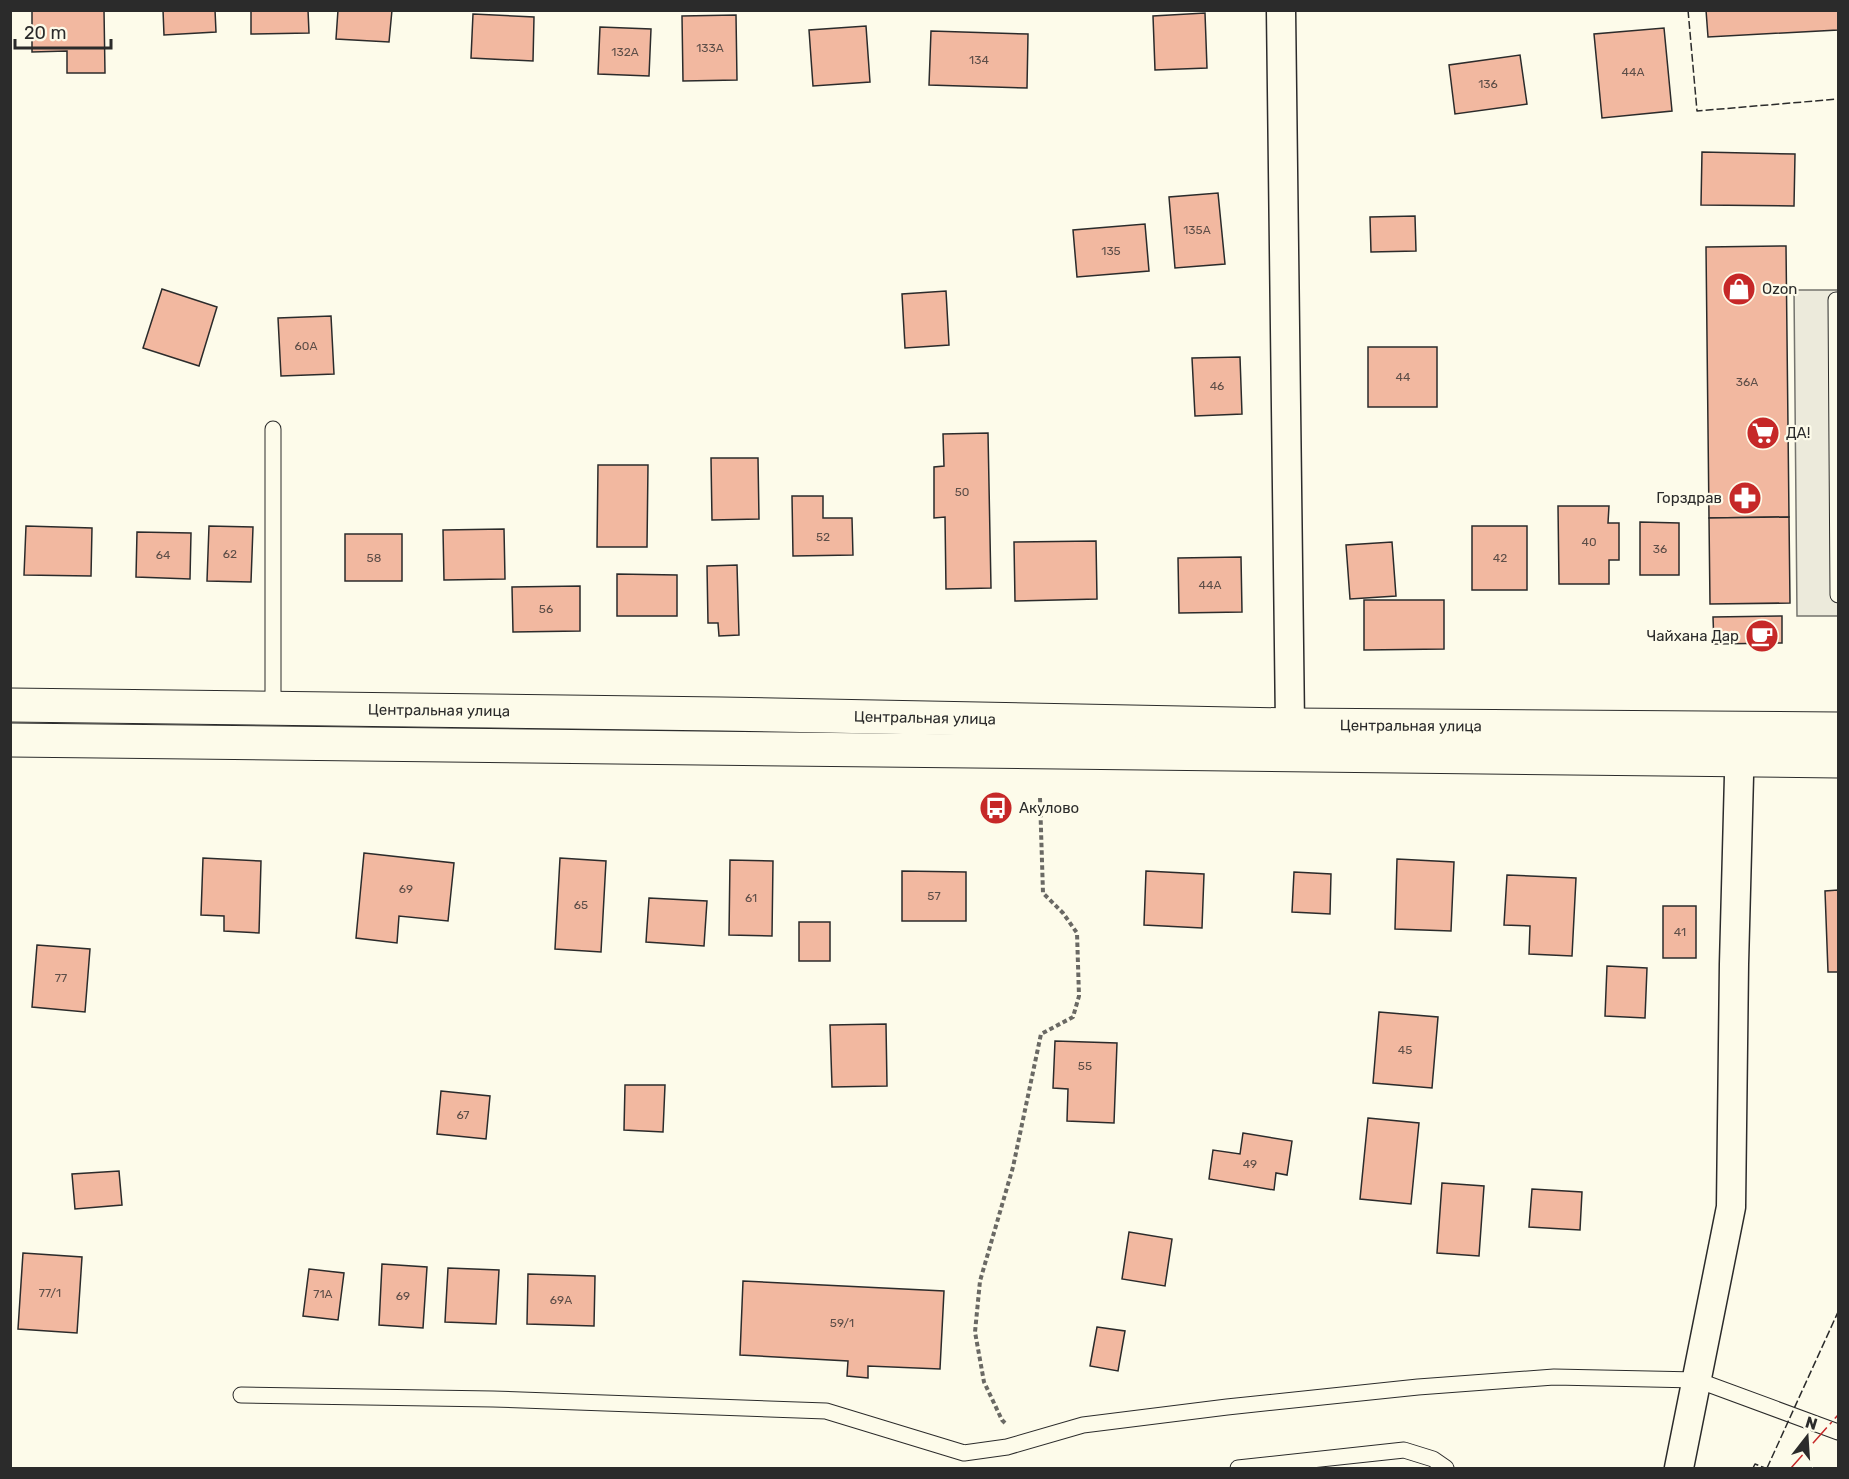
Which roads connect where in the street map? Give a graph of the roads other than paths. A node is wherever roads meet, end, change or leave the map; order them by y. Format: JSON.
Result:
{"nodes":[{"id":1,"x":1281,"y":10,"type":"edge"},
{"id":2,"x":1839,"y":300,"type":"edge"},
{"id":3,"x":273,"y":429,"type":"dead end"},
{"id":4,"x":1838,"y":595,"type":"edge"},
{"id":5,"x":10,"y":705,"type":"edge"},
{"id":6,"x":273,"y":708,"type":"junction"},
{"id":7,"x":1290,"y":725,"type":"junction"},
{"id":8,"x":1741,"y":727,"type":"junction"},
{"id":9,"x":1839,"y":729,"type":"edge"},
{"id":10,"x":10,"y":740,"type":"edge"},
{"id":11,"x":1739,"y":760,"type":"junction"},
{"id":12,"x":1839,"y":760,"type":"edge"},
{"id":13,"x":1697,"y":1380,"type":"junction"},
{"id":14,"x":241,"y":1395,"type":"dead end"},
{"id":15,"x":1839,"y":1432,"type":"edge"},
{"id":16,"x":1268,"y":1467,"type":"edge"},
{"id":17,"x":1238,"y":1468,"type":"edge"},
{"id":18,"x":1446,"y":1468,"type":"edge"},
{"id":19,"x":1679,"y":1468,"type":"edge"}],
"edges":[{"from":1,"to":7,"type":"street"},
{"from":2,"to":4,"type":"lane"},
{"from":3,"to":6,"type":"lane"},
{"from":5,"to":6,"type":"main road","name":"Центральная улица"},
{"from":6,"to":7,"type":"main road","name":"Центральная улица"},
{"from":7,"to":8,"type":"main road","name":"Центральная улица"},
{"from":8,"to":9,"type":"main road","name":"Центральная улица"},
{"from":8,"to":11,"type":"street"},
{"from":10,"to":11,"type":"main road","name":"Центральная улица"},
{"from":11,"to":12,"type":"main road","name":"Центральная улица"},
{"from":11,"to":13,"type":"street"},
{"from":13,"to":14,"type":"lane"},
{"from":13,"to":15,"type":"lane"},
{"from":13,"to":19,"type":"street"},
{"from":16,"to":17,"type":"lane"},
{"from":16,"to":18,"type":"lane"}]}
